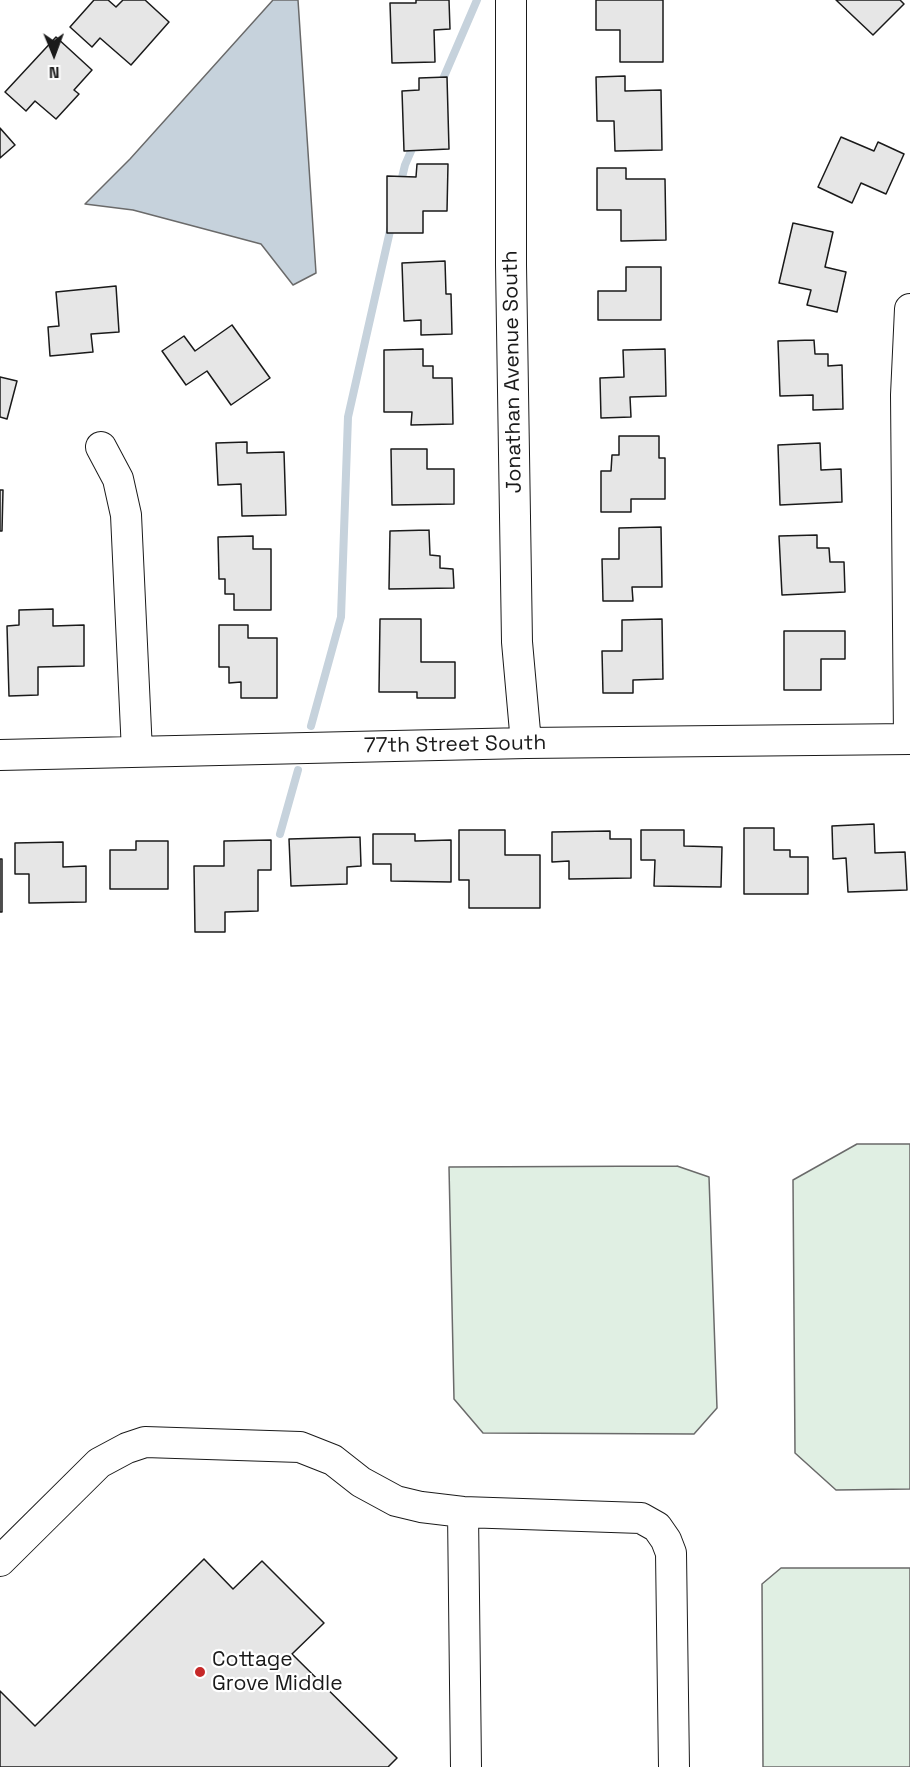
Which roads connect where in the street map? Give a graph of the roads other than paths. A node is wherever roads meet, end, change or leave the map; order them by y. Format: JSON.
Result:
{"nodes":[{"id":1,"x":511,"y":0,"type":"edge"},
{"id":2,"x":910,"y":309,"type":"edge"},
{"id":3,"x":101,"y":447,"type":"dead end"},
{"id":4,"x":910,"y":739,"type":"edge"},
{"id":5,"x":526,"y":743,"type":"junction"},
{"id":6,"x":137,"y":752,"type":"junction"},
{"id":7,"x":0,"y":755,"type":"edge"},
{"id":8,"x":463,"y":1512,"type":"junction"},
{"id":9,"x":0,"y":1561,"type":"edge"},
{"id":10,"x":466,"y":1767,"type":"edge"},
{"id":11,"x":674,"y":1767,"type":"edge"}],
"edges":[{"from":1,"to":5,"type":"street","name":"Jonathan Avenue South"},
{"from":2,"to":4,"type":"street"},
{"from":3,"to":6,"type":"street"},
{"from":4,"to":5,"type":"street","name":"77th Street South"},
{"from":5,"to":6,"type":"street","name":"77th Street South"},
{"from":6,"to":7,"type":"street","name":"77th Street South"},
{"from":8,"to":9,"type":"street"},
{"from":8,"to":10,"type":"street"},
{"from":8,"to":11,"type":"street"}]}
